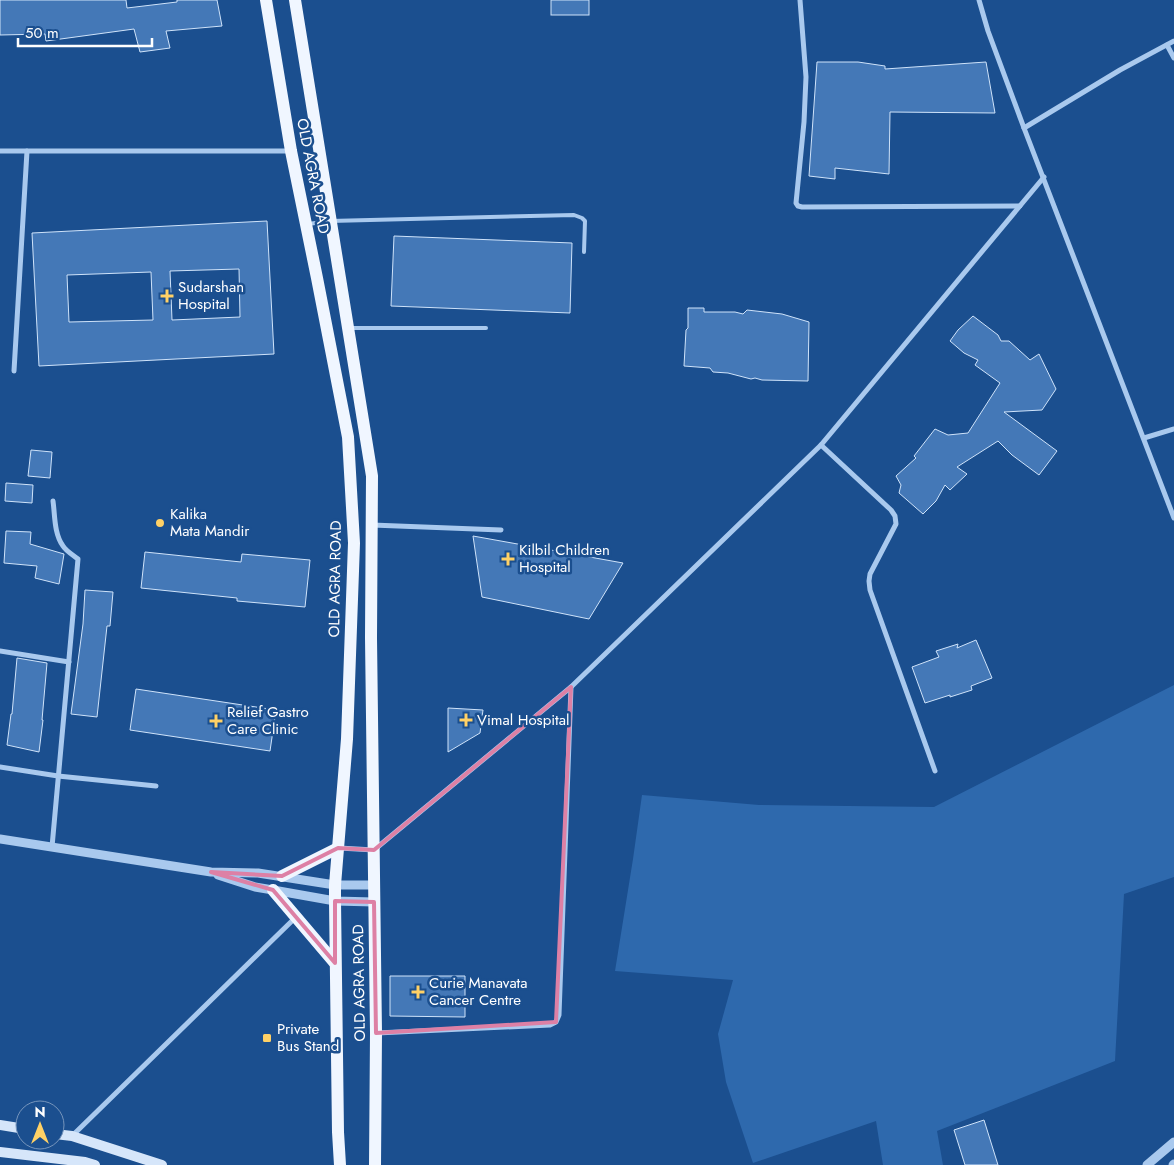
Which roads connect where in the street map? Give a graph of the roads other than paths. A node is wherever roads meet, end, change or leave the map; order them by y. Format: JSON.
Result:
{"nodes":[{"id":1,"x":266,"y":0,"type":"edge"},
{"id":2,"x":295,"y":0,"type":"edge"},
{"id":3,"x":800,"y":0,"type":"edge"},
{"id":4,"x":978,"y":0,"type":"edge"},
{"id":5,"x":1174,"y":41,"type":"edge"},
{"id":6,"x":1167,"y":45,"type":"junction"},
{"id":7,"x":1174,"y":58,"type":"edge"},
{"id":8,"x":1024,"y":128,"type":"junction"},
{"id":9,"x":0,"y":151,"type":"edge"},
{"id":10,"x":27,"y":151,"type":"junction"},
{"id":11,"x":291,"y":151,"type":"junction"},
{"id":12,"x":1044,"y":177,"type":"junction"},
{"id":13,"x":1020,"y":206,"type":"junction"},
{"id":14,"x":330,"y":221,"type":"junction"},
{"id":15,"x":306,"y":225,"type":"junction"},
{"id":16,"x":584,"y":252,"type":"dead end"},
{"id":17,"x":348,"y":328,"type":"junction"},
{"id":18,"x":486,"y":328,"type":"dead end"},
{"id":19,"x":14,"y":371,"type":"dead end"},
{"id":20,"x":1174,"y":429,"type":"edge"},
{"id":21,"x":1144,"y":438,"type":"junction"},
{"id":22,"x":821,"y":445,"type":"junction"},
{"id":23,"x":53,"y":501,"type":"dead end"},
{"id":24,"x":1174,"y":518,"type":"edge"},
{"id":25,"x":372,"y":525,"type":"junction"},
{"id":26,"x":501,"y":530,"type":"dead end"},
{"id":27,"x":0,"y":651,"type":"edge"},
{"id":28,"x":69,"y":662,"type":"junction"},
{"id":29,"x":571,"y":687,"type":"junction"},
{"id":30,"x":0,"y":767,"type":"edge"},
{"id":31,"x":935,"y":771,"type":"dead end"},
{"id":32,"x":58,"y":776,"type":"junction"},
{"id":33,"x":156,"y":786,"type":"dead end"},
{"id":34,"x":0,"y":839,"type":"edge"},
{"id":35,"x":52,"y":848,"type":"junction"},
{"id":36,"x":338,"y":848,"type":"junction"},
{"id":37,"x":374,"y":850,"type":"junction"},
{"id":38,"x":211,"y":872,"type":"junction"},
{"id":39,"x":282,"y":876,"type":"junction"},
{"id":40,"x":335,"y":884,"type":"junction"},
{"id":41,"x":374,"y":885,"type":"junction"},
{"id":42,"x":273,"y":890,"type":"junction"},
{"id":43,"x":335,"y":901,"type":"junction"},
{"id":44,"x":374,"y":902,"type":"junction"},
{"id":45,"x":296,"y":916,"type":"junction"},
{"id":46,"x":336,"y":962,"type":"junction"},
{"id":47,"x":376,"y":1033,"type":"junction"},
{"id":48,"x":0,"y":1125,"type":"edge"},
{"id":49,"x":15,"y":1127,"type":"edge"},
{"id":50,"x":65,"y":1135,"type":"edge"},
{"id":51,"x":72,"y":1136,"type":"junction"},
{"id":52,"x":1174,"y":1142,"type":"edge"},
{"id":53,"x":0,"y":1152,"type":"edge"},
{"id":54,"x":374,"y":1164,"type":"edge"},
{"id":55,"x":95,"y":1165,"type":"edge"},
{"id":56,"x":162,"y":1165,"type":"edge"},
{"id":57,"x":340,"y":1165,"type":"edge"},
{"id":58,"x":1147,"y":1165,"type":"edge"}],
"edges":[{"from":1,"to":11,"type":"main road","name":"OLD AGRA ROAD"},
{"from":2,"to":14,"type":"main road","name":"OLD AGRA ROAD"},
{"from":3,"to":13,"type":"street"},
{"from":4,"to":8,"type":"street"},
{"from":5,"to":6,"type":"street"},
{"from":6,"to":7,"type":"street"},
{"from":6,"to":8,"type":"street"},
{"from":8,"to":12,"type":"street"},
{"from":9,"to":10,"type":"street"},
{"from":10,"to":11,"type":"street"},
{"from":10,"to":19,"type":"street"},
{"from":11,"to":15,"type":"main road","name":"OLD AGRA ROAD"},
{"from":12,"to":13,"type":"street"},
{"from":12,"to":21,"type":"street"},
{"from":13,"to":22,"type":"street"},
{"from":14,"to":15,"type":"lane"},
{"from":14,"to":16,"type":"lane"},
{"from":14,"to":17,"type":"main road","name":"OLD AGRA ROAD"},
{"from":15,"to":36,"type":"main road","name":"OLD AGRA ROAD"},
{"from":17,"to":18,"type":"lane"},
{"from":17,"to":25,"type":"main road","name":"OLD AGRA ROAD"},
{"from":20,"to":21,"type":"street"},
{"from":21,"to":24,"type":"street"},
{"from":22,"to":29,"type":"street"},
{"from":22,"to":31,"type":"street"},
{"from":23,"to":28,"type":"street"},
{"from":25,"to":26,"type":"street"},
{"from":25,"to":37,"type":"main road","name":"OLD AGRA ROAD"},
{"from":27,"to":28,"type":"street"},
{"from":28,"to":32,"type":"street"},
{"from":29,"to":37,"type":"street"},
{"from":29,"to":47,"type":"street"},
{"from":30,"to":32,"type":"street"},
{"from":32,"to":33,"type":"street"},
{"from":32,"to":35,"type":"street"},
{"from":34,"to":35,"type":"street"},
{"from":35,"to":38,"type":"street"},
{"from":36,"to":37,"type":"street"},
{"from":36,"to":39,"type":"main road"},
{"from":36,"to":40,"type":"main road","name":"OLD AGRA ROAD"},
{"from":37,"to":41,"type":"main road","name":"OLD AGRA ROAD"},
{"from":38,"to":39,"type":"street"},
{"from":38,"to":42,"type":"street"},
{"from":39,"to":40,"type":"street"},
{"from":40,"to":41,"type":"street"},
{"from":40,"to":43,"type":"main road","name":"OLD AGRA ROAD"},
{"from":41,"to":44,"type":"main road","name":"OLD AGRA ROAD"},
{"from":42,"to":43,"type":"street"},
{"from":42,"to":45,"type":"main road"},
{"from":43,"to":44,"type":"street"},
{"from":43,"to":46,"type":"main road","name":"OLD AGRA ROAD"},
{"from":44,"to":47,"type":"main road","name":"OLD AGRA ROAD"},
{"from":45,"to":46,"type":"main road"},
{"from":45,"to":51,"type":"street"},
{"from":46,"to":57,"type":"main road","name":"OLD AGRA ROAD"},
{"from":47,"to":54,"type":"main road","name":"OLD AGRA ROAD"},
{"from":48,"to":49,"type":"main road"},
{"from":50,"to":51,"type":"main road"},
{"from":51,"to":56,"type":"main road"},
{"from":52,"to":58,"type":"street"},
{"from":53,"to":55,"type":"main road"}]}
